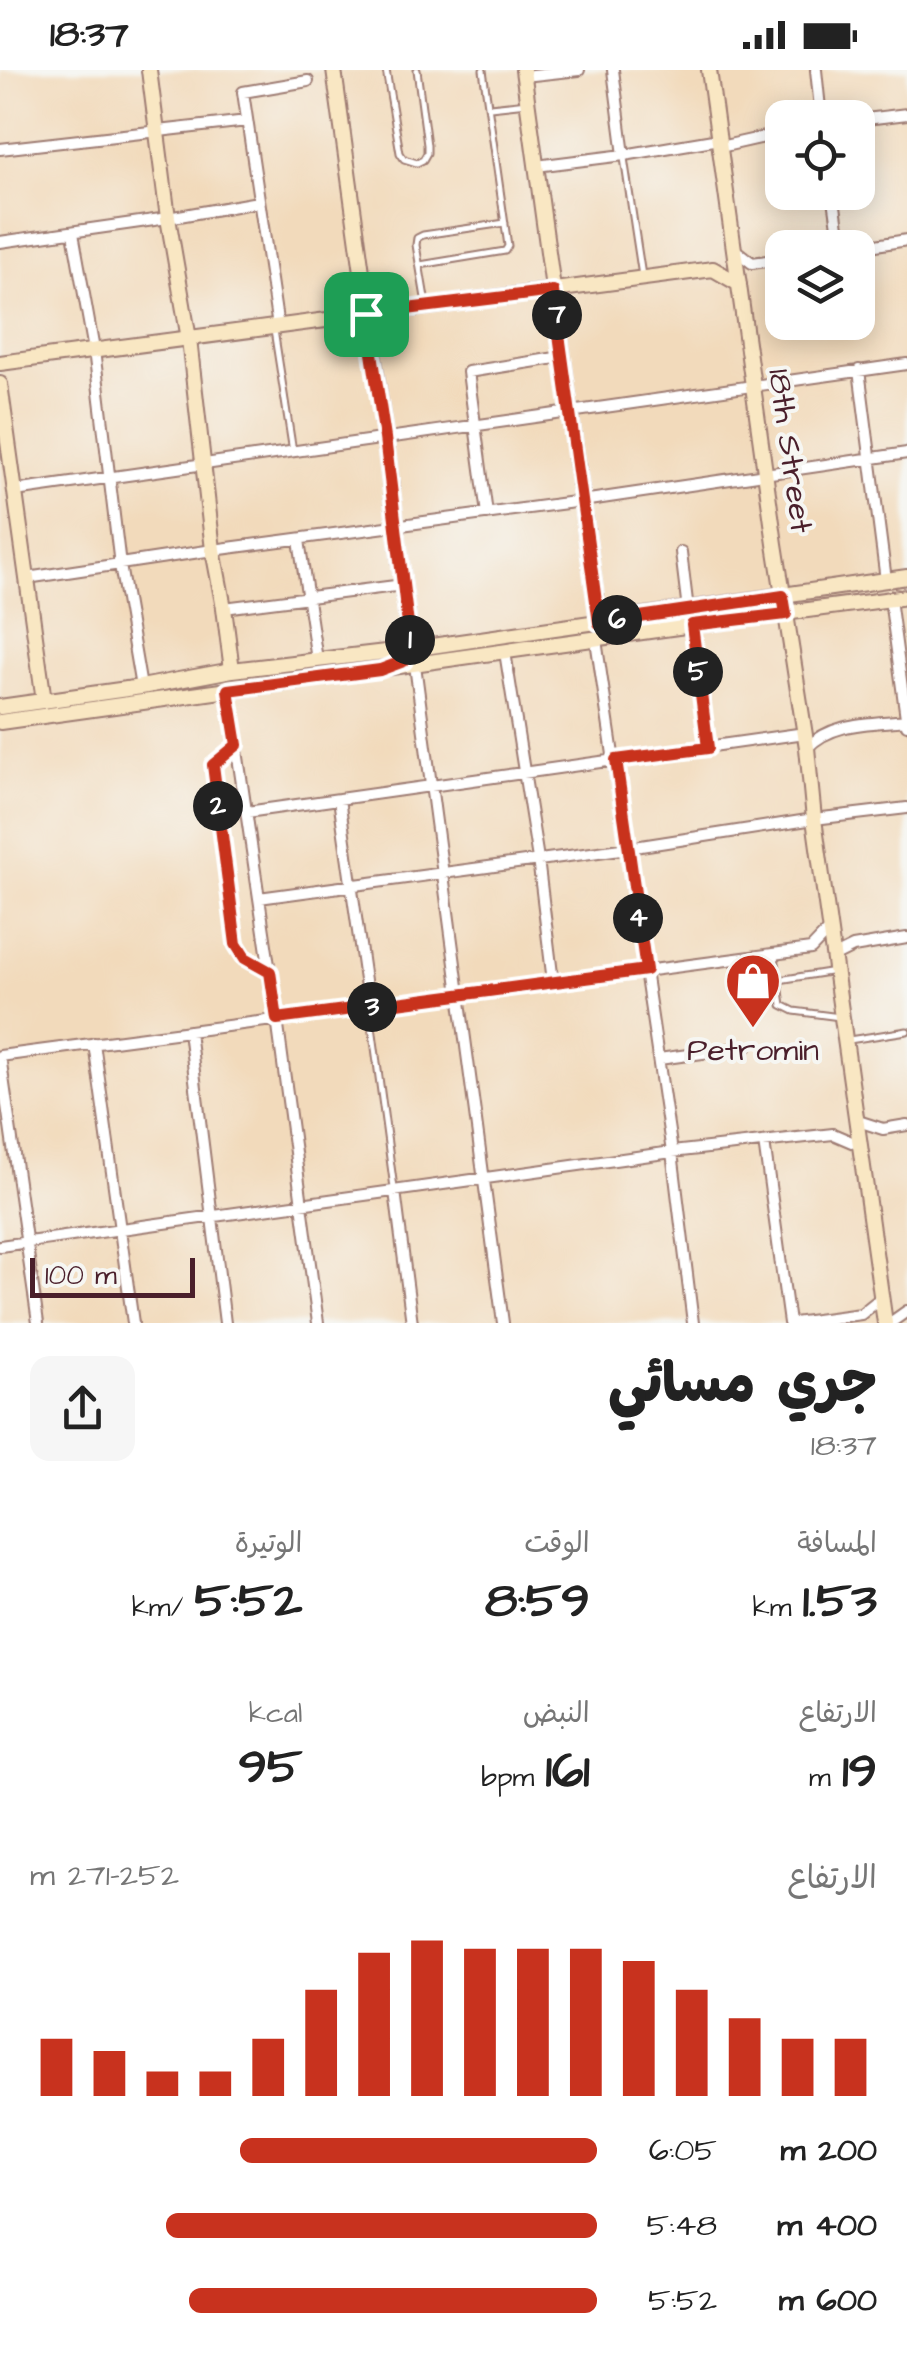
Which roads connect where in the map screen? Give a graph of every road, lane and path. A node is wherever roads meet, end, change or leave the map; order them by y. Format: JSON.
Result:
{"nodes":[{"id":1,"x":150,"y":70,"type":"edge"},
{"id":2,"x":334,"y":70,"type":"edge"},
{"id":3,"x":386,"y":70,"type":"edge"},
{"id":4,"x":417,"y":70,"type":"edge"},
{"id":5,"x":483,"y":70,"type":"edge"},
{"id":6,"x":579,"y":70,"type":"edge"},
{"id":7,"x":613,"y":70,"type":"edge"},
{"id":8,"x":710,"y":70,"type":"edge"},
{"id":9,"x":816,"y":70,"type":"edge"},
{"id":10,"x":524,"y":73,"type":"edge"},
{"id":11,"x":308,"y":81,"type":"dead end"},
{"id":12,"x":819,"y":100,"type":"edge"},
{"id":13,"x":528,"y":103,"type":"junction"},
{"id":14,"x":490,"y":107,"type":"junction"},
{"id":15,"x":907,"y":114,"type":"edge"},
{"id":16,"x":875,"y":118,"type":"edge"},
{"id":17,"x":247,"y":121,"type":"junction"},
{"id":18,"x":156,"y":133,"type":"junction"},
{"id":19,"x":765,"y":136,"type":"edge"},
{"id":20,"x":720,"y":143,"type":"junction"},
{"id":21,"x":0,"y":150,"type":"edge"},
{"id":22,"x":624,"y":154,"type":"junction"},
{"id":23,"x":536,"y":166,"type":"junction"},
{"id":24,"x":258,"y":202,"type":"junction"},
{"id":25,"x":168,"y":218,"type":"junction"},
{"id":26,"x":505,"y":223,"type":"junction"},
{"id":27,"x":73,"y":233,"type":"junction"},
{"id":28,"x":907,"y":240,"type":"edge"},
{"id":29,"x":0,"y":242,"type":"edge"},
{"id":30,"x":875,"y":245,"type":"edge"},
{"id":31,"x":734,"y":248,"type":"junction"},
{"id":32,"x":765,"y":261,"type":"edge"},
{"id":33,"x":420,"y":265,"type":"junction"},
{"id":34,"x":642,"y":278,"type":"junction"},
{"id":35,"x":739,"y":284,"type":"junction"},
{"id":36,"x":553,"y":291,"type":"junction"},
{"id":37,"x":426,"y":307,"type":"junction"},
{"id":38,"x":366,"y":314,"type":"junction"},
{"id":39,"x":276,"y":327,"type":"junction"},
{"id":40,"x":189,"y":339,"type":"junction"},
{"id":41,"x":94,"y":350,"type":"junction"},
{"id":42,"x":562,"y":356,"type":"junction"},
{"id":43,"x":0,"y":363,"type":"edge"},
{"id":44,"x":907,"y":364,"type":"edge"},
{"id":45,"x":859,"y":370,"type":"junction"},
{"id":46,"x":0,"y":384,"type":"edge"},
{"id":47,"x":753,"y":386,"type":"junction"},
{"id":48,"x":570,"y":412,"type":"junction"},
{"id":49,"x":474,"y":427,"type":"junction"},
{"id":50,"x":385,"y":438,"type":"junction"},
{"id":51,"x":293,"y":452,"type":"junction"},
{"id":52,"x":907,"y":453,"type":"edge"},
{"id":53,"x":872,"y":457,"type":"junction"},
{"id":54,"x":202,"y":465,"type":"junction"},
{"id":55,"x":6,"y":468,"type":"edge"},
{"id":56,"x":766,"y":473,"type":"junction"},
{"id":57,"x":108,"y":478,"type":"junction"},
{"id":58,"x":15,"y":491,"type":"junction"},
{"id":59,"x":582,"y":501,"type":"junction"},
{"id":60,"x":487,"y":514,"type":"junction"},
{"id":61,"x":395,"y":527,"type":"junction"},
{"id":62,"x":298,"y":540,"type":"junction"},
{"id":63,"x":213,"y":550,"type":"junction"},
{"id":64,"x":681,"y":552,"type":"dead end"},
{"id":65,"x":120,"y":564,"type":"junction"},
{"id":66,"x":907,"y":577,"type":"edge"},
{"id":67,"x":27,"y":578,"type":"junction"},
{"id":68,"x":886,"y":580,"type":"junction"},
{"id":69,"x":402,"y":585,"type":"junction"},
{"id":70,"x":783,"y":596,"type":"junction"},
{"id":71,"x":308,"y":597,"type":"junction"},
{"id":72,"x":907,"y":597,"type":"edge"},
{"id":73,"x":890,"y":599,"type":"junction"},
{"id":74,"x":224,"y":608,"type":"junction"},
{"id":75,"x":786,"y":614,"type":"junction"},
{"id":76,"x":690,"y":618,"type":"junction"},
{"id":77,"x":599,"y":623,"type":"junction"},
{"id":78,"x":596,"y":640,"type":"junction"},
{"id":79,"x":411,"y":649,"type":"junction"},
{"id":80,"x":504,"y":652,"type":"junction"},
{"id":81,"x":317,"y":660,"type":"junction"},
{"id":82,"x":415,"y":665,"type":"junction"},
{"id":83,"x":232,"y":670,"type":"junction"},
{"id":84,"x":380,"y":670,"type":"junction"},
{"id":85,"x":141,"y":687,"type":"junction"},
{"id":86,"x":228,"y":690,"type":"junction"},
{"id":87,"x":44,"y":701,"type":"junction"},
{"id":88,"x":0,"y":707,"type":"edge"},
{"id":89,"x":0,"y":722,"type":"edge"},
{"id":90,"x":907,"y":722,"type":"edge"},
{"id":91,"x":806,"y":740,"type":"junction"},
{"id":92,"x":237,"y":745,"type":"junction"},
{"id":93,"x":708,"y":748,"type":"junction"},
{"id":94,"x":616,"y":760,"type":"junction"},
{"id":95,"x":524,"y":774,"type":"junction"},
{"id":96,"x":432,"y":786,"type":"junction"},
{"id":97,"x":339,"y":799,"type":"junction"},
{"id":98,"x":907,"y":808,"type":"edge"},
{"id":99,"x":246,"y":812,"type":"junction"},
{"id":100,"x":814,"y":819,"type":"junction"},
{"id":101,"x":628,"y":848,"type":"junction"},
{"id":102,"x":538,"y":859,"type":"junction"},
{"id":103,"x":443,"y":874,"type":"junction"},
{"id":104,"x":352,"y":886,"type":"junction"},
{"id":105,"x":259,"y":898,"type":"junction"},
{"id":106,"x":830,"y":930,"type":"junction"},
{"id":107,"x":907,"y":938,"type":"edge"},
{"id":108,"x":775,"y":953,"type":"junction"},
{"id":109,"x":835,"y":964,"type":"junction"},
{"id":110,"x":646,"y":970,"type":"junction"},
{"id":111,"x":270,"y":972,"type":"junction"},
{"id":112,"x":778,"y":980,"type":"junction"},
{"id":113,"x":553,"y":982,"type":"junction"},
{"id":114,"x":460,"y":994,"type":"junction"},
{"id":115,"x":369,"y":1008,"type":"junction"},
{"id":116,"x":842,"y":1017,"type":"junction"},
{"id":117,"x":277,"y":1019,"type":"junction"},
{"id":118,"x":189,"y":1031,"type":"junction"},
{"id":119,"x":907,"y":1031,"type":"edge"},
{"id":120,"x":846,"y":1040,"type":"junction"},
{"id":121,"x":94,"y":1043,"type":"junction"},
{"id":122,"x":746,"y":1047,"type":"dead end"},
{"id":123,"x":0,"y":1056,"type":"edge"},
{"id":124,"x":659,"y":1059,"type":"junction"},
{"id":125,"x":858,"y":1121,"type":"junction"},
{"id":126,"x":907,"y":1125,"type":"edge"},
{"id":127,"x":764,"y":1142,"type":"junction"},
{"id":128,"x":861,"y":1146,"type":"junction"},
{"id":129,"x":672,"y":1152,"type":"junction"},
{"id":130,"x":482,"y":1178,"type":"junction"},
{"id":131,"x":395,"y":1191,"type":"junction"},
{"id":132,"x":302,"y":1204,"type":"junction"},
{"id":133,"x":210,"y":1217,"type":"junction"},
{"id":134,"x":120,"y":1229,"type":"junction"},
{"id":135,"x":27,"y":1242,"type":"junction"},
{"id":136,"x":0,"y":1246,"type":"edge"},
{"id":137,"x":881,"y":1298,"type":"junction"},
{"id":138,"x":907,"y":1311,"type":"edge"},
{"id":139,"x":38,"y":1323,"type":"edge"},
{"id":140,"x":133,"y":1323,"type":"edge"},
{"id":141,"x":225,"y":1323,"type":"edge"},
{"id":142,"x":318,"y":1323,"type":"edge"},
{"id":143,"x":412,"y":1323,"type":"edge"},
{"id":144,"x":503,"y":1323,"type":"edge"},
{"id":145,"x":693,"y":1323,"type":"edge"},
{"id":146,"x":791,"y":1323,"type":"edge"},
{"id":147,"x":887,"y":1323,"type":"edge"}],
"edges":[{"from":1,"to":18,"type":"street"},
{"from":2,"to":38,"type":"street"},
{"from":3,"to":4,"type":"lane"},
{"from":5,"to":14,"type":"lane"},
{"from":6,"to":10,"type":"street"},
{"from":7,"to":22,"type":"street"},
{"from":8,"to":20,"type":"street","name":"18th Street"},
{"from":9,"to":12,"type":"street"},
{"from":10,"to":13,"type":"street"},
{"from":11,"to":17,"type":"street"},
{"from":13,"to":14,"type":"lane"},
{"from":13,"to":23,"type":"street"},
{"from":14,"to":26,"type":"lane"},
{"from":15,"to":16,"type":"street"},
{"from":17,"to":18,"type":"street"},
{"from":17,"to":24,"type":"street"},
{"from":18,"to":21,"type":"street"},
{"from":18,"to":25,"type":"street"},
{"from":19,"to":20,"type":"street"},
{"from":20,"to":22,"type":"street"},
{"from":20,"to":31,"type":"street","name":"18th Street"},
{"from":22,"to":23,"type":"street"},
{"from":22,"to":34,"type":"lane"},
{"from":23,"to":36,"type":"street"},
{"from":24,"to":25,"type":"street"},
{"from":24,"to":39,"type":"street"},
{"from":25,"to":27,"type":"street"},
{"from":25,"to":40,"type":"street"},
{"from":26,"to":33,"type":"lane"},
{"from":26,"to":33,"type":"lane"},
{"from":27,"to":29,"type":"street"},
{"from":27,"to":41,"type":"street"},
{"from":28,"to":30,"type":"street"},
{"from":31,"to":32,"type":"street"},
{"from":31,"to":35,"type":"street","name":"18th Street"},
{"from":33,"to":37,"type":"lane"},
{"from":34,"to":35,"type":"street"},
{"from":34,"to":36,"type":"street"},
{"from":35,"to":47,"type":"street","name":"18th Street"},
{"from":36,"to":37,"type":"street"},
{"from":36,"to":42,"type":"street"},
{"from":37,"to":38,"type":"street"},
{"from":38,"to":39,"type":"street"},
{"from":38,"to":50,"type":"street"},
{"from":39,"to":40,"type":"street"},
{"from":39,"to":51,"type":"lane"},
{"from":40,"to":41,"type":"street"},
{"from":40,"to":54,"type":"street"},
{"from":41,"to":43,"type":"street"},
{"from":41,"to":57,"type":"street"},
{"from":42,"to":48,"type":"street"},
{"from":42,"to":49,"type":"street"},
{"from":44,"to":45,"type":"street"},
{"from":45,"to":47,"type":"street"},
{"from":45,"to":53,"type":"street"},
{"from":46,"to":55,"type":"street"},
{"from":47,"to":48,"type":"street"},
{"from":47,"to":56,"type":"street","name":"18th Street"},
{"from":48,"to":49,"type":"street"},
{"from":48,"to":59,"type":"street"},
{"from":49,"to":50,"type":"street"},
{"from":49,"to":60,"type":"street"},
{"from":50,"to":51,"type":"street"},
{"from":50,"to":61,"type":"street"},
{"from":51,"to":54,"type":"street"},
{"from":52,"to":53,"type":"street"},
{"from":53,"to":56,"type":"street"},
{"from":53,"to":68,"type":"street"},
{"from":54,"to":57,"type":"street"},
{"from":54,"to":63,"type":"street"},
{"from":55,"to":58,"type":"street"},
{"from":56,"to":59,"type":"street"},
{"from":56,"to":70,"type":"street","name":"18th Street"},
{"from":57,"to":58,"type":"street"},
{"from":57,"to":65,"type":"street"},
{"from":58,"to":67,"type":"street"},
{"from":59,"to":60,"type":"street"},
{"from":59,"to":77,"type":"street"},
{"from":60,"to":61,"type":"street"},
{"from":61,"to":62,"type":"street"},
{"from":61,"to":69,"type":"street"},
{"from":62,"to":63,"type":"street"},
{"from":62,"to":71,"type":"street"},
{"from":63,"to":65,"type":"street"},
{"from":63,"to":74,"type":"street"},
{"from":64,"to":76,"type":"street"},
{"from":65,"to":67,"type":"street"},
{"from":65,"to":85,"type":"street"},
{"from":66,"to":68,"type":"street"},
{"from":67,"to":87,"type":"street"},
{"from":68,"to":70,"type":"street"},
{"from":69,"to":71,"type":"street"},
{"from":69,"to":79,"type":"street"},
{"from":70,"to":75,"type":"street","name":"18th Street"},
{"from":70,"to":76,"type":"street"},
{"from":71,"to":74,"type":"street"},
{"from":71,"to":81,"type":"street"},
{"from":72,"to":73,"type":"street"},
{"from":73,"to":75,"type":"street"},
{"from":73,"to":90,"type":"street"},
{"from":74,"to":83,"type":"street"},
{"from":75,"to":76,"type":"street"},
{"from":75,"to":91,"type":"street","name":"18th Street"},
{"from":76,"to":77,"type":"street"},
{"from":76,"to":78,"type":"street"},
{"from":76,"to":93,"type":"street"},
{"from":77,"to":79,"type":"street"},
{"from":78,"to":80,"type":"street"},
{"from":78,"to":94,"type":"street"},
{"from":79,"to":81,"type":"street"},
{"from":79,"to":84,"type":"street"},
{"from":80,"to":82,"type":"street"},
{"from":80,"to":95,"type":"street"},
{"from":81,"to":83,"type":"street"},
{"from":82,"to":84,"type":"street"},
{"from":82,"to":96,"type":"street"},
{"from":83,"to":85,"type":"street"},
{"from":84,"to":86,"type":"street"},
{"from":85,"to":87,"type":"street"},
{"from":86,"to":89,"type":"street"},
{"from":86,"to":92,"type":"street"},
{"from":87,"to":88,"type":"street"},
{"from":90,"to":91,"type":"street"},
{"from":91,"to":93,"type":"street"},
{"from":91,"to":100,"type":"street","name":"18th Street"},
{"from":92,"to":99,"type":"street"},
{"from":92,"to":111,"type":"street"},
{"from":93,"to":94,"type":"street"},
{"from":94,"to":95,"type":"street"},
{"from":94,"to":101,"type":"street"},
{"from":95,"to":96,"type":"street"},
{"from":95,"to":102,"type":"street"},
{"from":96,"to":97,"type":"street"},
{"from":96,"to":103,"type":"street"},
{"from":97,"to":99,"type":"street"},
{"from":97,"to":104,"type":"street"},
{"from":98,"to":100,"type":"street"},
{"from":99,"to":105,"type":"street"},
{"from":100,"to":101,"type":"street"},
{"from":100,"to":106,"type":"street","name":"18th Street"},
{"from":101,"to":102,"type":"street"},
{"from":101,"to":110,"type":"street"},
{"from":102,"to":103,"type":"street"},
{"from":102,"to":113,"type":"street"},
{"from":103,"to":104,"type":"street"},
{"from":103,"to":114,"type":"street"},
{"from":104,"to":105,"type":"street"},
{"from":104,"to":115,"type":"street"},
{"from":105,"to":111,"type":"street"},
{"from":106,"to":108,"type":"street"},
{"from":106,"to":109,"type":"street","name":"18th Street"},
{"from":107,"to":109,"type":"street"},
{"from":108,"to":110,"type":"street"},
{"from":108,"to":112,"type":"lane"},
{"from":109,"to":112,"type":"lane"},
{"from":109,"to":116,"type":"street","name":"18th Street"},
{"from":110,"to":113,"type":"street"},
{"from":110,"to":124,"type":"street"},
{"from":111,"to":117,"type":"street"},
{"from":112,"to":116,"type":"lane"},
{"from":113,"to":114,"type":"street"},
{"from":114,"to":115,"type":"street"},
{"from":114,"to":130,"type":"street"},
{"from":115,"to":117,"type":"street"},
{"from":115,"to":131,"type":"lane"},
{"from":116,"to":120,"type":"street","name":"18th Street"},
{"from":117,"to":118,"type":"street"},
{"from":117,"to":132,"type":"street"},
{"from":118,"to":121,"type":"street"},
{"from":118,"to":133,"type":"street"},
{"from":119,"to":120,"type":"lane"},
{"from":120,"to":125,"type":"street","name":"18th Street"},
{"from":121,"to":123,"type":"street"},
{"from":121,"to":134,"type":"street"},
{"from":122,"to":124,"type":"street"},
{"from":123,"to":135,"type":"street"},
{"from":124,"to":129,"type":"street"},
{"from":125,"to":126,"type":"street"},
{"from":125,"to":128,"type":"street","name":"18th Street"},
{"from":127,"to":128,"type":"street"},
{"from":127,"to":129,"type":"street"},
{"from":127,"to":146,"type":"street"},
{"from":128,"to":137,"type":"street","name":"18th Street"},
{"from":129,"to":130,"type":"street"},
{"from":129,"to":145,"type":"street"},
{"from":130,"to":131,"type":"street"},
{"from":130,"to":144,"type":"street"},
{"from":131,"to":132,"type":"street"},
{"from":131,"to":143,"type":"street"},
{"from":132,"to":133,"type":"street"},
{"from":132,"to":142,"type":"street"},
{"from":133,"to":134,"type":"street"},
{"from":133,"to":141,"type":"street"},
{"from":134,"to":135,"type":"street"},
{"from":134,"to":140,"type":"street"},
{"from":135,"to":136,"type":"street"},
{"from":135,"to":139,"type":"street"},
{"from":137,"to":146,"type":"street"},
{"from":137,"to":147,"type":"street","name":"18th Street"},
{"from":138,"to":147,"type":"street"}]}
